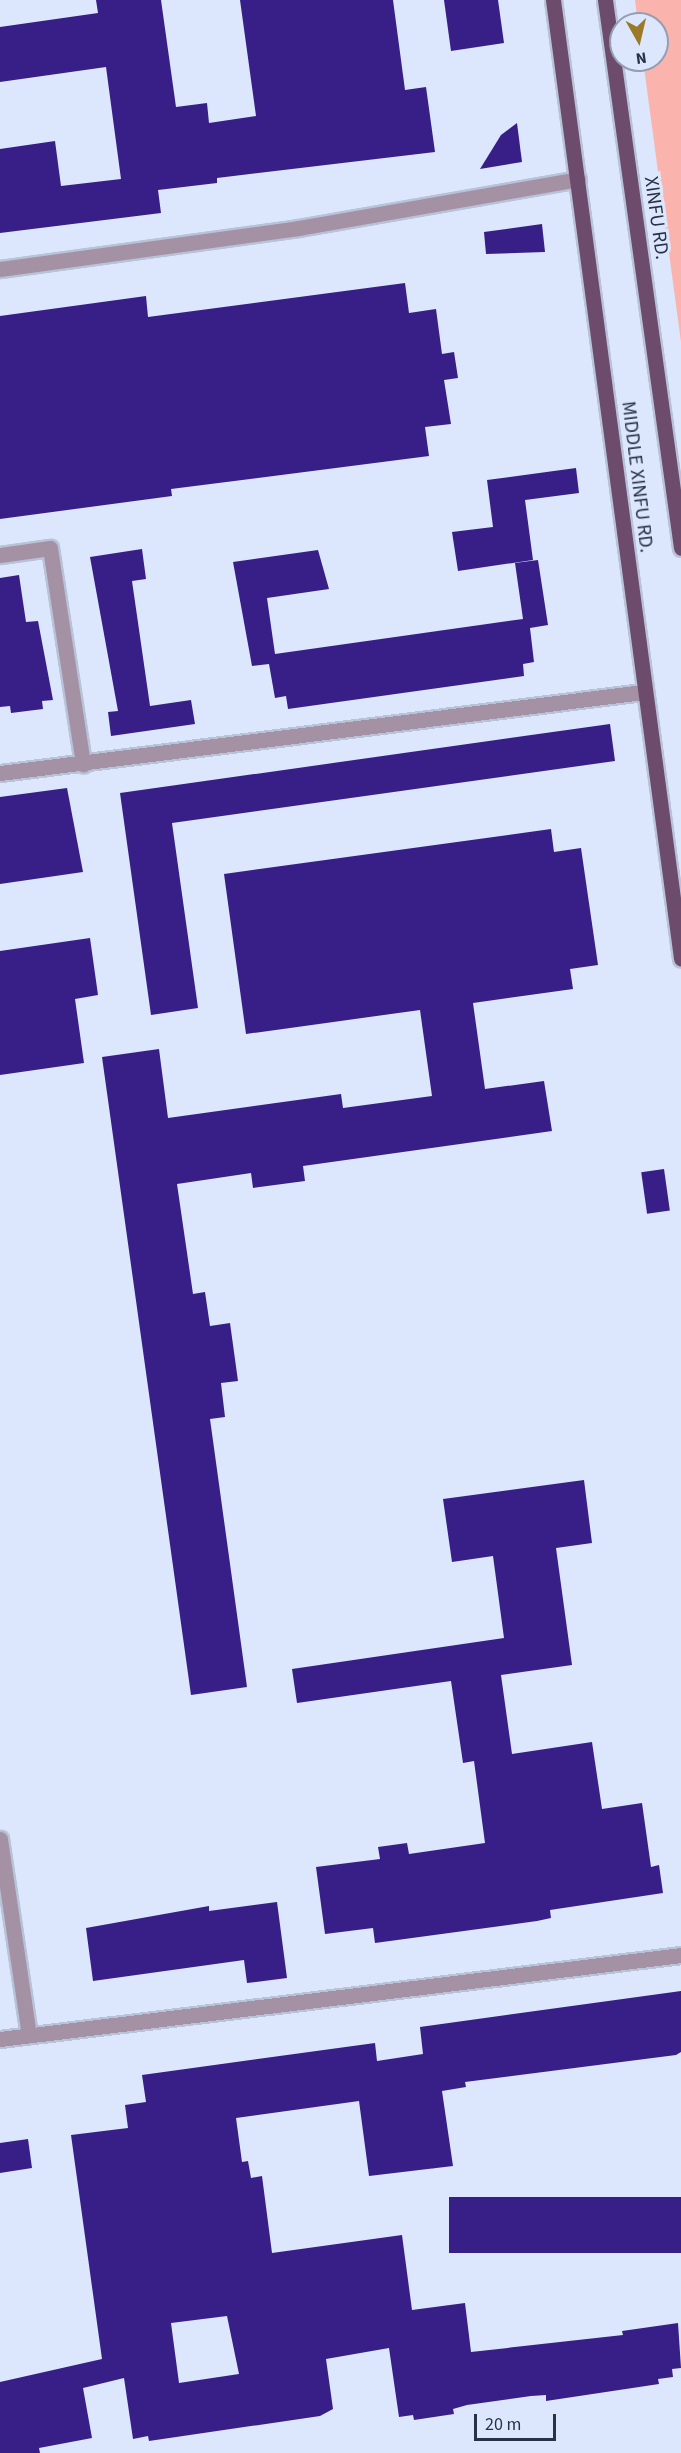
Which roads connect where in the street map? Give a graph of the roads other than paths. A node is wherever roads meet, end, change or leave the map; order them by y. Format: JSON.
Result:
{"nodes":[{"id":1,"x":553,"y":0,"type":"edge"},
{"id":2,"x":605,"y":0,"type":"edge"},
{"id":3,"x":578,"y":179,"type":"junction"},
{"id":4,"x":0,"y":269,"type":"edge"},
{"id":5,"x":681,"y":548,"type":"edge"},
{"id":6,"x":0,"y":555,"type":"edge"},
{"id":7,"x":643,"y":692,"type":"junction"},
{"id":8,"x":83,"y":764,"type":"junction"},
{"id":9,"x":0,"y":773,"type":"edge"},
{"id":10,"x":681,"y":958,"type":"edge"},
{"id":11,"x":0,"y":1839,"type":"edge"},
{"id":12,"x":681,"y":1955,"type":"edge"},
{"id":13,"x":29,"y":2035,"type":"junction"},
{"id":14,"x":0,"y":2039,"type":"edge"}],
"edges":[{"from":1,"to":3,"type":"main road","name":"MIDDLE XINFU RD."},
{"from":2,"to":5,"type":"main road","name":"XINFU RD."},
{"from":3,"to":4,"type":"street"},
{"from":3,"to":7,"type":"main road","name":"MIDDLE XINFU RD."},
{"from":6,"to":8,"type":"street"},
{"from":7,"to":8,"type":"street"},
{"from":7,"to":10,"type":"main road","name":"MIDDLE XINFU RD."},
{"from":8,"to":9,"type":"street"},
{"from":11,"to":13,"type":"street"},
{"from":12,"to":13,"type":"street"},
{"from":13,"to":14,"type":"street"}]}
